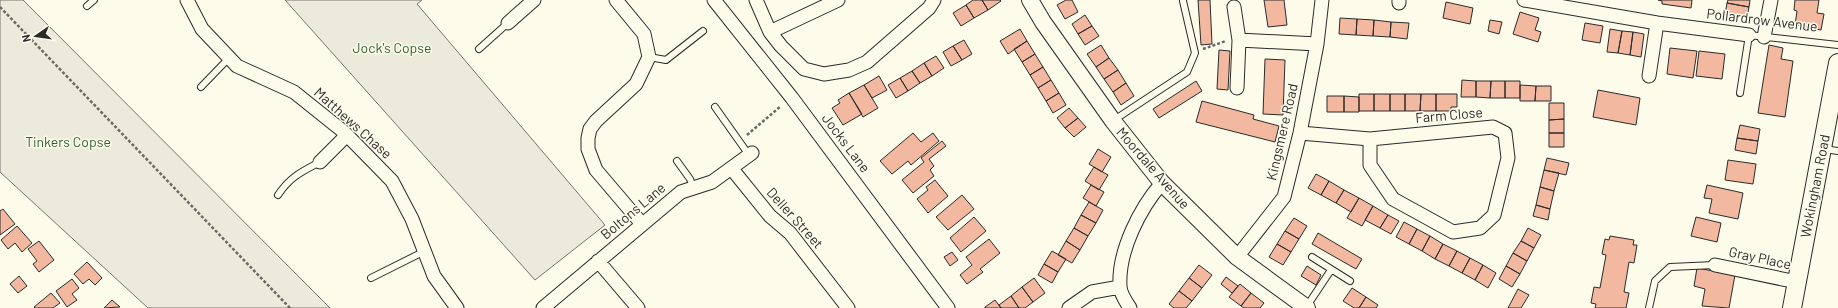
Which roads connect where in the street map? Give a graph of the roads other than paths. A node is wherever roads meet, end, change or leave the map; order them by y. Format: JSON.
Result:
{"nodes":[{"id":1,"x":94,"y":0,"type":"edge"},
{"id":2,"x":187,"y":0,"type":"edge"},
{"id":3,"x":534,"y":0,"type":"edge"},
{"id":4,"x":616,"y":0,"type":"edge"},
{"id":5,"x":714,"y":0,"type":"edge"},
{"id":6,"x":756,"y":0,"type":"edge"},
{"id":7,"x":838,"y":0,"type":"edge"},
{"id":8,"x":934,"y":0,"type":"edge"},
{"id":9,"x":1030,"y":0,"type":"edge"},
{"id":10,"x":1322,"y":0,"type":"edge"},
{"id":11,"x":1524,"y":0,"type":"edge"},
{"id":12,"x":1771,"y":0,"type":"edge"},
{"id":13,"x":1183,"y":1,"type":"dead end"},
{"id":14,"x":1560,"y":3,"type":"edge"},
{"id":15,"x":87,"y":6,"type":"dead end"},
{"id":16,"x":1234,"y":7,"type":"dead end"},
{"id":17,"x":508,"y":23,"type":"joint"},
{"id":18,"x":1657,"y":23,"type":"junction"},
{"id":19,"x":702,"y":31,"type":"dead end"},
{"id":20,"x":770,"y":32,"type":"junction"},
{"id":21,"x":1749,"y":35,"type":"junction"},
{"id":22,"x":1764,"y":37,"type":"junction"},
{"id":23,"x":1239,"y":40,"type":"junction"},
{"id":24,"x":1317,"y":44,"type":"junction"},
{"id":25,"x":1838,"y":45,"type":"edge"},
{"id":26,"x":479,"y":49,"type":"dead end"},
{"id":27,"x":649,"y":57,"type":"junction"},
{"id":28,"x":229,"y":58,"type":"junction"},
{"id":29,"x":1838,"y":63,"type":"edge"},
{"id":30,"x":1649,"y":76,"type":"dead end"},
{"id":31,"x":201,"y":87,"type":"dead end"},
{"id":32,"x":1237,"y":88,"type":"dead end"},
{"id":33,"x":1740,"y":93,"type":"dead end"},
{"id":34,"x":715,"y":107,"type":"dead end"},
{"id":35,"x":1113,"y":121,"type":"junction"},
{"id":36,"x":1300,"y":133,"type":"junction"},
{"id":37,"x":347,"y":135,"type":"junction"},
{"id":38,"x":1370,"y":139,"type":"junction"},
{"id":39,"x":1830,"y":150,"type":"edge"},
{"id":40,"x":748,"y":152,"type":"joint"},
{"id":41,"x":677,"y":161,"type":"dead end"},
{"id":42,"x":320,"y":162,"type":"joint"},
{"id":43,"x":732,"y":169,"type":"junction"},
{"id":44,"x":1162,"y":183,"type":"junction"},
{"id":45,"x":694,"y":189,"type":"junction"},
{"id":46,"x":278,"y":194,"type":"dead end"},
{"id":47,"x":642,"y":224,"type":"junction"},
{"id":48,"x":425,"y":251,"type":"junction"},
{"id":49,"x":1237,"y":257,"type":"junction"},
{"id":50,"x":1312,"y":258,"type":"dead end"},
{"id":51,"x":598,"y":261,"type":"junction"},
{"id":52,"x":1715,"y":265,"type":"joint"},
{"id":53,"x":1331,"y":270,"type":"junction"},
{"id":54,"x":370,"y":278,"type":"dead end"},
{"id":55,"x":1350,"y":281,"type":"dead end"},
{"id":56,"x":1797,"y":282,"type":"junction"},
{"id":57,"x":1120,"y":287,"type":"junction"},
{"id":58,"x":457,"y":308,"type":"edge"},
{"id":59,"x":543,"y":308,"type":"edge"},
{"id":60,"x":638,"y":308,"type":"edge"},
{"id":61,"x":848,"y":308,"type":"edge"},
{"id":62,"x":948,"y":308,"type":"edge"},
{"id":63,"x":1069,"y":308,"type":"edge"},
{"id":64,"x":1130,"y":308,"type":"edge"},
{"id":65,"x":1307,"y":308,"type":"edge"},
{"id":66,"x":1649,"y":308,"type":"edge"},
{"id":67,"x":1792,"y":308,"type":"edge"}],
"edges":[{"from":1,"to":15,"type":"lane"},
{"from":2,"to":28,"type":"street","name":"Matthews Chase"},
{"from":3,"to":17,"type":"street"},
{"from":4,"to":27,"type":"street"},
{"from":5,"to":62,"type":"street","name":"Jocks Lane"},
{"from":6,"to":20,"type":"street"},
{"from":7,"to":20,"type":"street"},
{"from":8,"to":20,"type":"street"},
{"from":9,"to":35,"type":"street","name":"Moordale Avenue"},
{"from":10,"to":24,"type":"street","name":"Kingsmere Road"},
{"from":11,"to":14,"type":"street","name":"Pollardrow Avenue"},
{"from":12,"to":22,"type":"street"},
{"from":13,"to":35,"type":"lane"},
{"from":14,"to":18,"type":"street","name":"Pollardrow Avenue"},
{"from":16,"to":23,"type":"street"},
{"from":17,"to":26,"type":"lane"},
{"from":18,"to":21,"type":"street","name":"Pollardrow Avenue"},
{"from":18,"to":30,"type":"street"},
{"from":19,"to":27,"type":"lane"},
{"from":21,"to":22,"type":"lane","name":"Pollardrow Avenue"},
{"from":21,"to":33,"type":"lane"},
{"from":22,"to":25,"type":"lane","name":"Pollardrow Avenue"},
{"from":23,"to":24,"type":"street"},
{"from":23,"to":32,"type":"street"},
{"from":24,"to":36,"type":"street","name":"Kingsmere Road"},
{"from":27,"to":47,"type":"street"},
{"from":28,"to":31,"type":"lane"},
{"from":28,"to":37,"type":"street","name":"Matthews Chase"},
{"from":29,"to":39,"type":"main road","name":"Wokingham Road"},
{"from":34,"to":40,"type":"lane"},
{"from":35,"to":44,"type":"street","name":"Moordale Avenue"},
{"from":36,"to":38,"type":"street","name":"Farm Close"},
{"from":36,"to":49,"type":"street","name":"Kingsmere Road"},
{"from":37,"to":42,"type":"street"},
{"from":37,"to":48,"type":"street","name":"Matthews Chase"},
{"from":38,"to":38,"type":"street","name":"Farm Close"},
{"from":39,"to":56,"type":"main road","name":"Wokingham Road"},
{"from":40,"to":43,"type":"street","name":"Boltons Lane"},
{"from":41,"to":45,"type":"lane"},
{"from":42,"to":46,"type":"lane"},
{"from":43,"to":45,"type":"street","name":"Boltons Lane"},
{"from":43,"to":61,"type":"street","name":"Deller Street"},
{"from":44,"to":49,"type":"street","name":"Moordale Avenue"},
{"from":44,"to":57,"type":"street"},
{"from":45,"to":47,"type":"street","name":"Boltons Lane"},
{"from":47,"to":51,"type":"street","name":"Boltons Lane"},
{"from":48,"to":54,"type":"lane"},
{"from":48,"to":58,"type":"street","name":"Matthews Chase"},
{"from":49,"to":65,"type":"street","name":"Moordale Avenue"},
{"from":50,"to":53,"type":"lane"},
{"from":51,"to":59,"type":"street","name":"Boltons Lane"},
{"from":51,"to":60,"type":"street"},
{"from":52,"to":56,"type":"street","name":"Gray Place"},
{"from":52,"to":66,"type":"lane"},
{"from":53,"to":55,"type":"lane"},
{"from":53,"to":65,"type":"lane"},
{"from":56,"to":67,"type":"main road","name":"Wokingham Road"},
{"from":57,"to":63,"type":"street"},
{"from":57,"to":64,"type":"street"}]}
